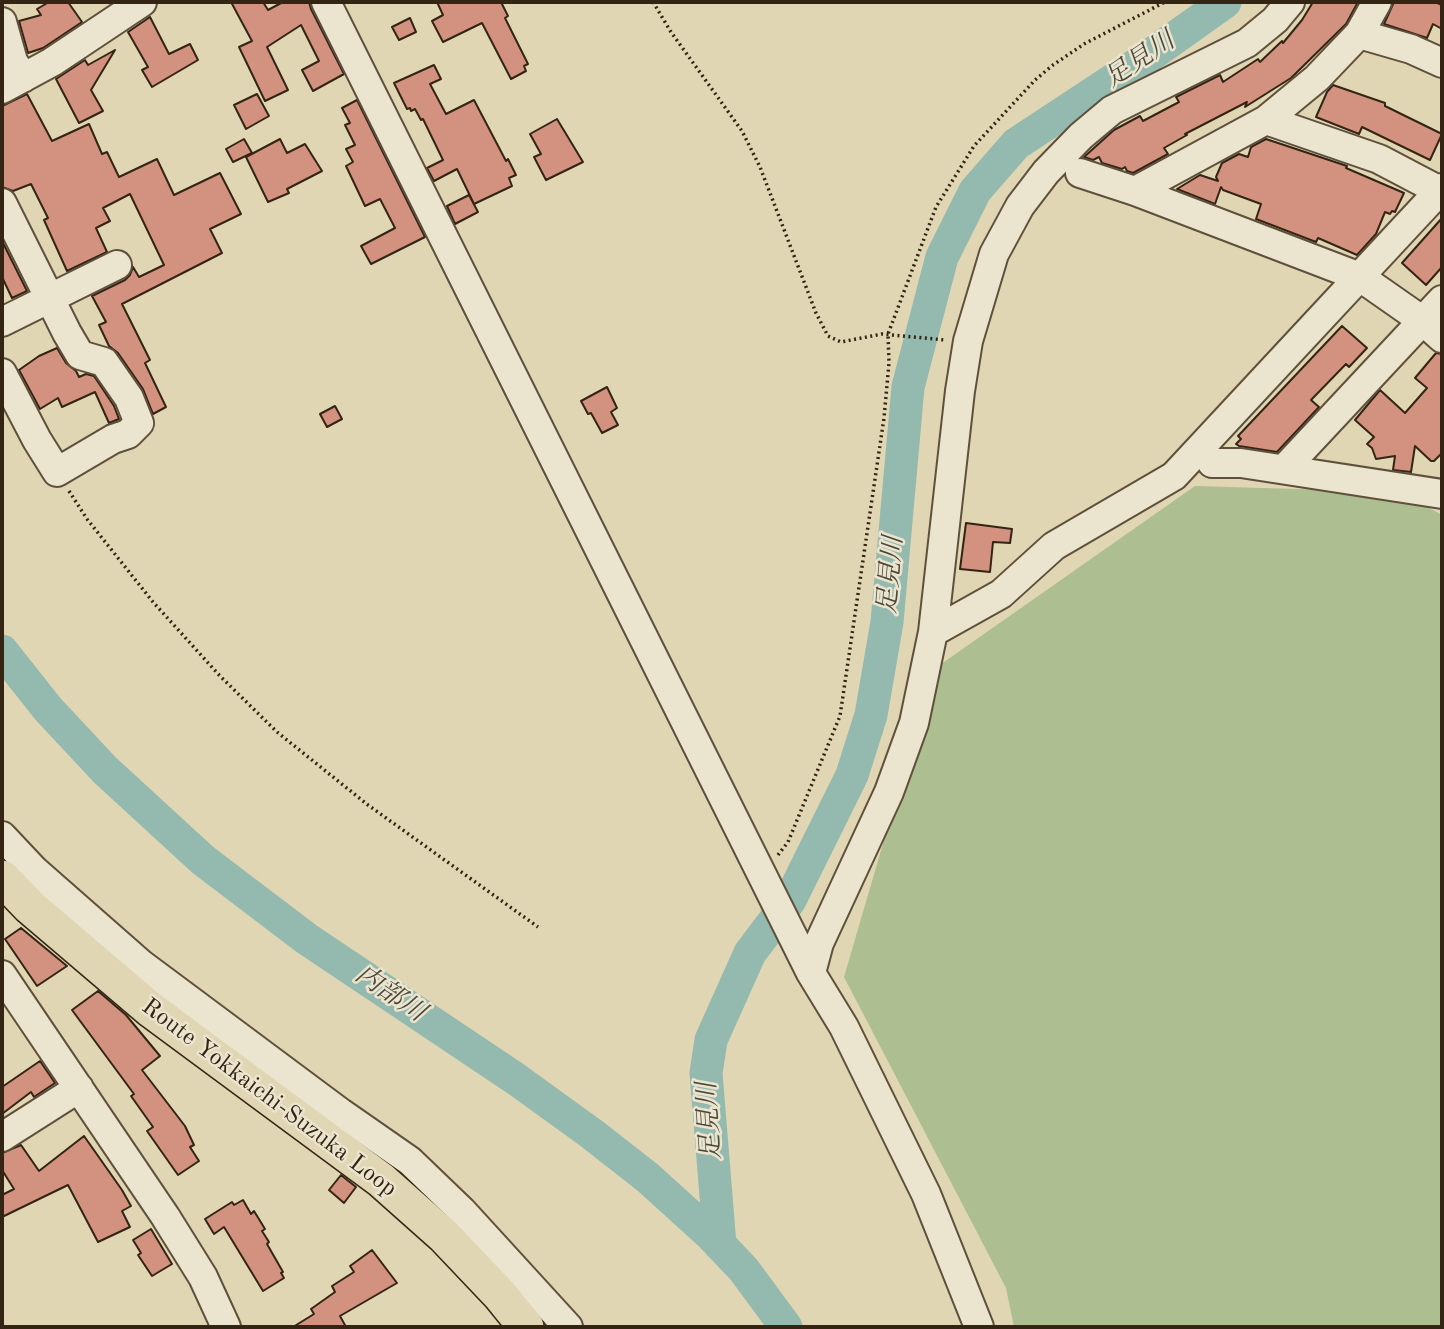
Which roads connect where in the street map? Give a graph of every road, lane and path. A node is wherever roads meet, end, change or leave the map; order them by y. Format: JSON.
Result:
{"nodes":[{"id":1,"x":142,"y":2,"type":"edge"},
{"id":2,"x":326,"y":2,"type":"edge"},
{"id":3,"x":653,"y":2,"type":"edge"},
{"id":4,"x":1166,"y":2,"type":"edge"},
{"id":5,"x":1290,"y":2,"type":"edge"},
{"id":6,"x":1377,"y":2,"type":"edge"},
{"id":7,"x":2,"y":22,"type":"edge"},
{"id":8,"x":1359,"y":34,"type":"junction"},
{"id":9,"x":1442,"y":63,"type":"edge"},
{"id":10,"x":12,"y":84,"type":"edge"},
{"id":11,"x":1266,"y":120,"type":"junction"},
{"id":12,"x":1080,"y":173,"type":"dead end"},
{"id":13,"x":1441,"y":190,"type":"edge"},
{"id":14,"x":1135,"y":191,"type":"junction"},
{"id":15,"x":2,"y":203,"type":"edge"},
{"id":16,"x":117,"y":265,"type":"dead end"},
{"id":17,"x":1360,"y":277,"type":"junction"},
{"id":18,"x":50,"y":297,"type":"junction"},
{"id":19,"x":1436,"y":320,"type":"edge"},
{"id":20,"x":2,"y":322,"type":"edge"},
{"id":21,"x":888,"y":334,"type":"junction"},
{"id":22,"x":946,"y":340,"type":"dead end"},
{"id":23,"x":2,"y":373,"type":"edge"},
{"id":24,"x":1212,"y":463,"type":"dead end"},
{"id":25,"x":1284,"y":469,"type":"junction"},
{"id":26,"x":57,"y":472,"type":"junction"},
{"id":27,"x":1442,"y":494,"type":"edge"},
{"id":28,"x":933,"y":632,"type":"junction"},
{"id":29,"x":2,"y":836,"type":"edge"},
{"id":30,"x":2,"y":878,"type":"edge"},
{"id":31,"x":766,"y":883,"type":"junction"},
{"id":32,"x":538,"y":927,"type":"dead end"},
{"id":33,"x":809,"y":968,"type":"junction"},
{"id":34,"x":2,"y":975,"type":"edge"},
{"id":35,"x":79,"y":1088,"type":"junction"},
{"id":36,"x":2,"y":1137,"type":"edge"},
{"id":37,"x":226,"y":1327,"type":"edge"},
{"id":38,"x":526,"y":1327,"type":"edge"},
{"id":39,"x":568,"y":1327,"type":"edge"},
{"id":40,"x":979,"y":1327,"type":"edge"}],
"edges":[{"from":1,"to":10,"type":"street"},
{"from":2,"to":31,"type":"street"},
{"from":3,"to":21,"type":"path"},
{"from":4,"to":21,"type":"path"},
{"from":5,"to":28,"type":"street"},
{"from":6,"to":8,"type":"street"},
{"from":7,"to":10,"type":"street"},
{"from":8,"to":9,"type":"street"},
{"from":8,"to":11,"type":"street"},
{"from":11,"to":13,"type":"street"},
{"from":11,"to":14,"type":"street"},
{"from":12,"to":14,"type":"street"},
{"from":13,"to":17,"type":"street"},
{"from":14,"to":17,"type":"street"},
{"from":15,"to":18,"type":"street"},
{"from":16,"to":18,"type":"street"},
{"from":17,"to":19,"type":"street"},
{"from":17,"to":28,"type":"street"},
{"from":18,"to":20,"type":"street"},
{"from":18,"to":26,"type":"street"},
{"from":19,"to":25,"type":"street"},
{"from":21,"to":22,"type":"path"},
{"from":21,"to":31,"type":"path"},
{"from":23,"to":26,"type":"street"},
{"from":24,"to":25,"type":"street"},
{"from":25,"to":27,"type":"street"},
{"from":26,"to":32,"type":"path"},
{"from":28,"to":33,"type":"street"},
{"from":29,"to":39,"type":"street"},
{"from":30,"to":38,"type":"main road","name":"Route Yokkaichi-Suzuka Loop"},
{"from":31,"to":33,"type":"street"},
{"from":33,"to":40,"type":"street"},
{"from":34,"to":35,"type":"street"},
{"from":35,"to":36,"type":"street"},
{"from":35,"to":37,"type":"street"}]}
